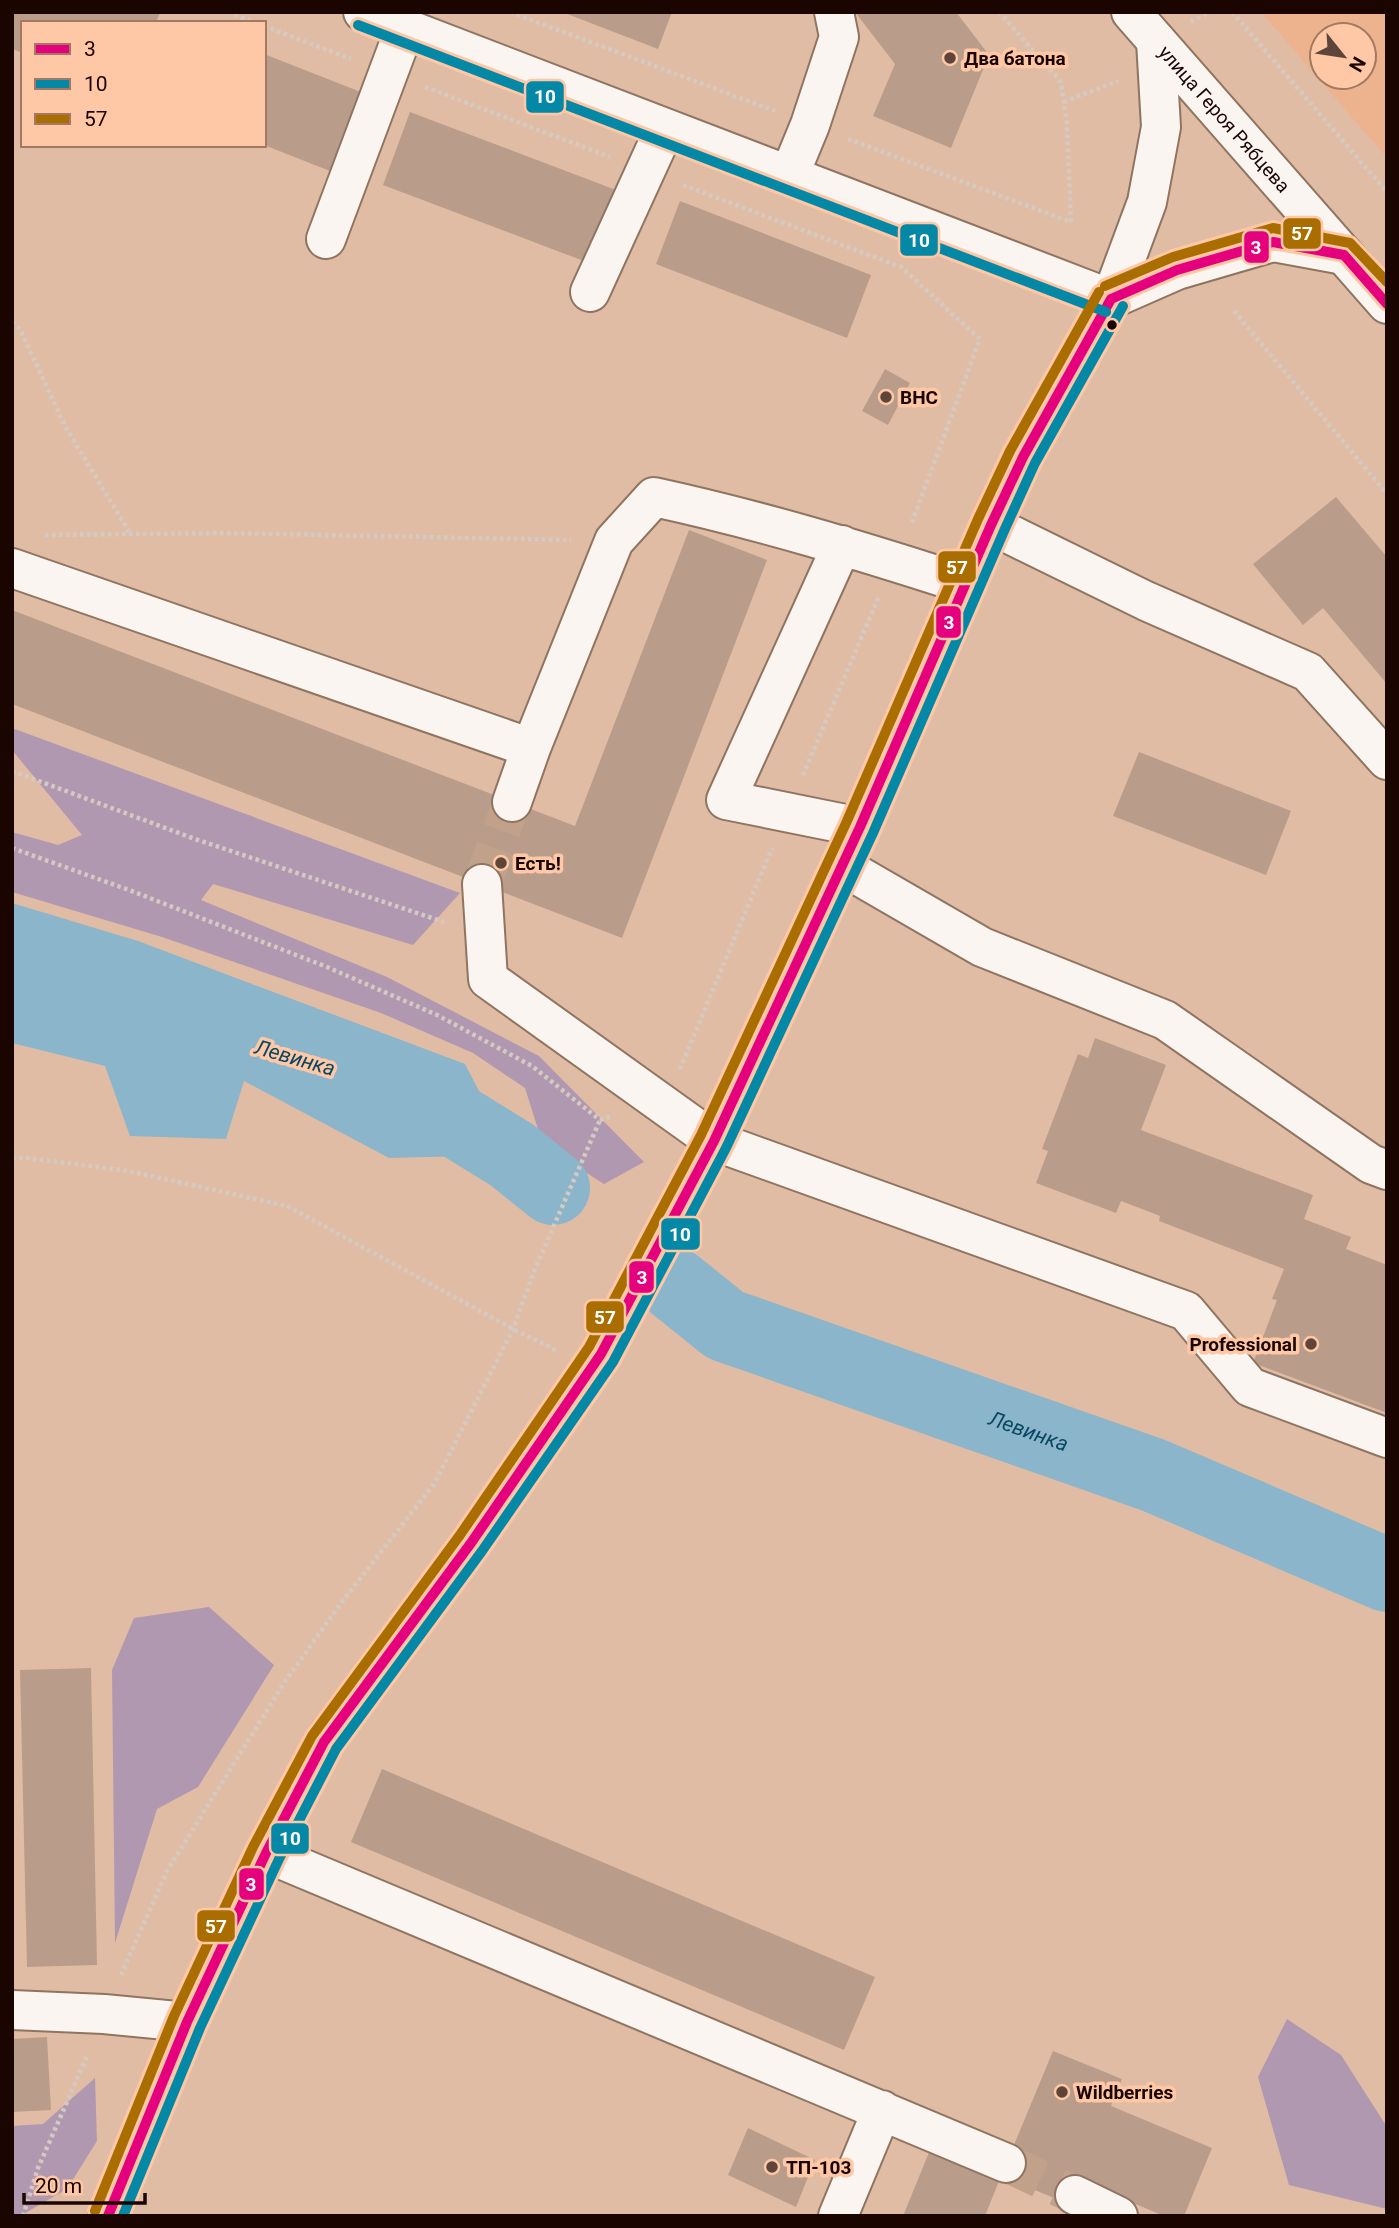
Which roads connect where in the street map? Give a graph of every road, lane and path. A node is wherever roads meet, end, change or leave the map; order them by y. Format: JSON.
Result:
{"nodes":[{"id":1,"x":228,"y":12,"type":"edge"},
{"id":2,"x":363,"y":12,"type":"edge"},
{"id":3,"x":834,"y":12,"type":"edge"},
{"id":4,"x":999,"y":12,"type":"edge"},
{"id":5,"x":1131,"y":12,"type":"edge"},
{"id":6,"x":1232,"y":12,"type":"edge"},
{"id":7,"x":251,"y":21,"type":"edge"},
{"id":8,"x":417,"y":25,"type":"edge"},
{"id":9,"x":1156,"y":41,"type":"junction"},
{"id":10,"x":665,"y":128,"type":"junction"},
{"id":11,"x":789,"y":176,"type":"junction"},
{"id":12,"x":1387,"y":192,"type":"edge"},
{"id":13,"x":1071,"y":222,"type":"dead end"},
{"id":14,"x":326,"y":239,"type":"dead end"},
{"id":15,"x":1344,"y":256,"type":"junction"},
{"id":16,"x":590,"y":292,"type":"dead end"},
{"id":17,"x":1111,"y":299,"type":"junction"},
{"id":18,"x":1387,"y":304,"type":"edge"},
{"id":19,"x":1234,"y":311,"type":"dead end"},
{"id":20,"x":12,"y":322,"type":"edge"},
{"id":21,"x":1387,"y":494,"type":"edge"},
{"id":22,"x":991,"y":525,"type":"junction"},
{"id":23,"x":130,"y":533,"type":"junction"},
{"id":24,"x":38,"y":535,"type":"dead end"},
{"id":25,"x":614,"y":541,"type":"junction"},
{"id":26,"x":842,"y":545,"type":"junction"},
{"id":27,"x":12,"y":568,"type":"edge"},
{"id":28,"x":964,"y":584,"type":"junction"},
{"id":29,"x":531,"y":748,"type":"junction"},
{"id":30,"x":1387,"y":760,"type":"edge"},
{"id":31,"x":12,"y":771,"type":"edge"},
{"id":32,"x":512,"y":802,"type":"tunnel mouth"},
{"id":33,"x":860,"y":827,"type":"junction"},
{"id":34,"x":12,"y":848,"type":"edge"},
{"id":35,"x":842,"y":866,"type":"junction"},
{"id":36,"x":482,"y":884,"type":"tunnel mouth"},
{"id":37,"x":485,"y":935,"type":"junction"},
{"id":38,"x":714,"y":1141,"type":"junction"},
{"id":39,"x":12,"y":1158,"type":"edge"},
{"id":40,"x":1387,"y":1170,"type":"edge"},
{"id":41,"x":513,"y":1329,"type":"junction"},
{"id":42,"x":592,"y":1366,"type":"junction"},
{"id":43,"x":1387,"y":1438,"type":"edge"},
{"id":44,"x":266,"y":1853,"type":"junction"},
{"id":45,"x":12,"y":2010,"type":"edge"},
{"id":46,"x":104,"y":2014,"type":"junction"},
{"id":47,"x":187,"y":2022,"type":"junction"},
{"id":48,"x":882,"y":2110,"type":"junction"},
{"id":49,"x":1006,"y":2164,"type":"tunnel mouth"},
{"id":50,"x":1075,"y":2195,"type":"tunnel mouth"},
{"id":51,"x":23,"y":2216,"type":"edge"},
{"id":52,"x":108,"y":2216,"type":"edge"},
{"id":53,"x":838,"y":2216,"type":"edge"},
{"id":54,"x":1118,"y":2216,"type":"edge"}],
"edges":[{"from":1,"to":7,"type":"path"},
{"from":2,"to":8,"type":"main road"},
{"from":3,"to":11,"type":"main road"},
{"from":4,"to":13,"type":"path"},
{"from":5,"to":9,"type":"main road","name":"улица Героя Рябцева"},
{"from":6,"to":12,"type":"path"},
{"from":8,"to":10,"type":"main road"},
{"from":8,"to":14,"type":"main road"},
{"from":9,"to":15,"type":"main road","name":"улица Героя Рябцева"},
{"from":9,"to":17,"type":"main road"},
{"from":10,"to":11,"type":"main road"},
{"from":10,"to":16,"type":"main road"},
{"from":11,"to":17,"type":"main road"},
{"from":15,"to":17,"type":"main road"},
{"from":15,"to":18,"type":"main road","name":"улица Героя Рябцева"},
{"from":17,"to":22,"type":"main road"},
{"from":19,"to":21,"type":"path"},
{"from":20,"to":23,"type":"path"},
{"from":22,"to":28,"type":"main road"},
{"from":22,"to":30,"type":"main road"},
{"from":23,"to":24,"type":"path"},
{"from":23,"to":25,"type":"path"},
{"from":25,"to":26,"type":"main road"},
{"from":25,"to":29,"type":"main road"},
{"from":26,"to":28,"type":"main road"},
{"from":26,"to":33,"type":"main road"},
{"from":27,"to":29,"type":"main road"},
{"from":28,"to":33,"type":"main road"},
{"from":29,"to":32,"type":"main road"},
{"from":31,"to":37,"type":"path"},
{"from":33,"to":35,"type":"main road"},
{"from":34,"to":41,"type":"path"},
{"from":35,"to":38,"type":"main road"},
{"from":35,"to":40,"type":"main road"},
{"from":36,"to":37,"type":"main road"},
{"from":37,"to":38,"type":"main road"},
{"from":38,"to":42,"type":"main road"},
{"from":38,"to":43,"type":"main road"},
{"from":39,"to":41,"type":"path"},
{"from":41,"to":42,"type":"path"},
{"from":41,"to":46,"type":"path"},
{"from":42,"to":44,"type":"main road"},
{"from":44,"to":47,"type":"main road"},
{"from":44,"to":48,"type":"main road"},
{"from":45,"to":46,"type":"main road"},
{"from":46,"to":47,"type":"main road"},
{"from":46,"to":51,"type":"path"},
{"from":47,"to":52,"type":"main road"},
{"from":48,"to":49,"type":"main road"},
{"from":48,"to":53,"type":"main road"},
{"from":50,"to":54,"type":"main road"}]}
